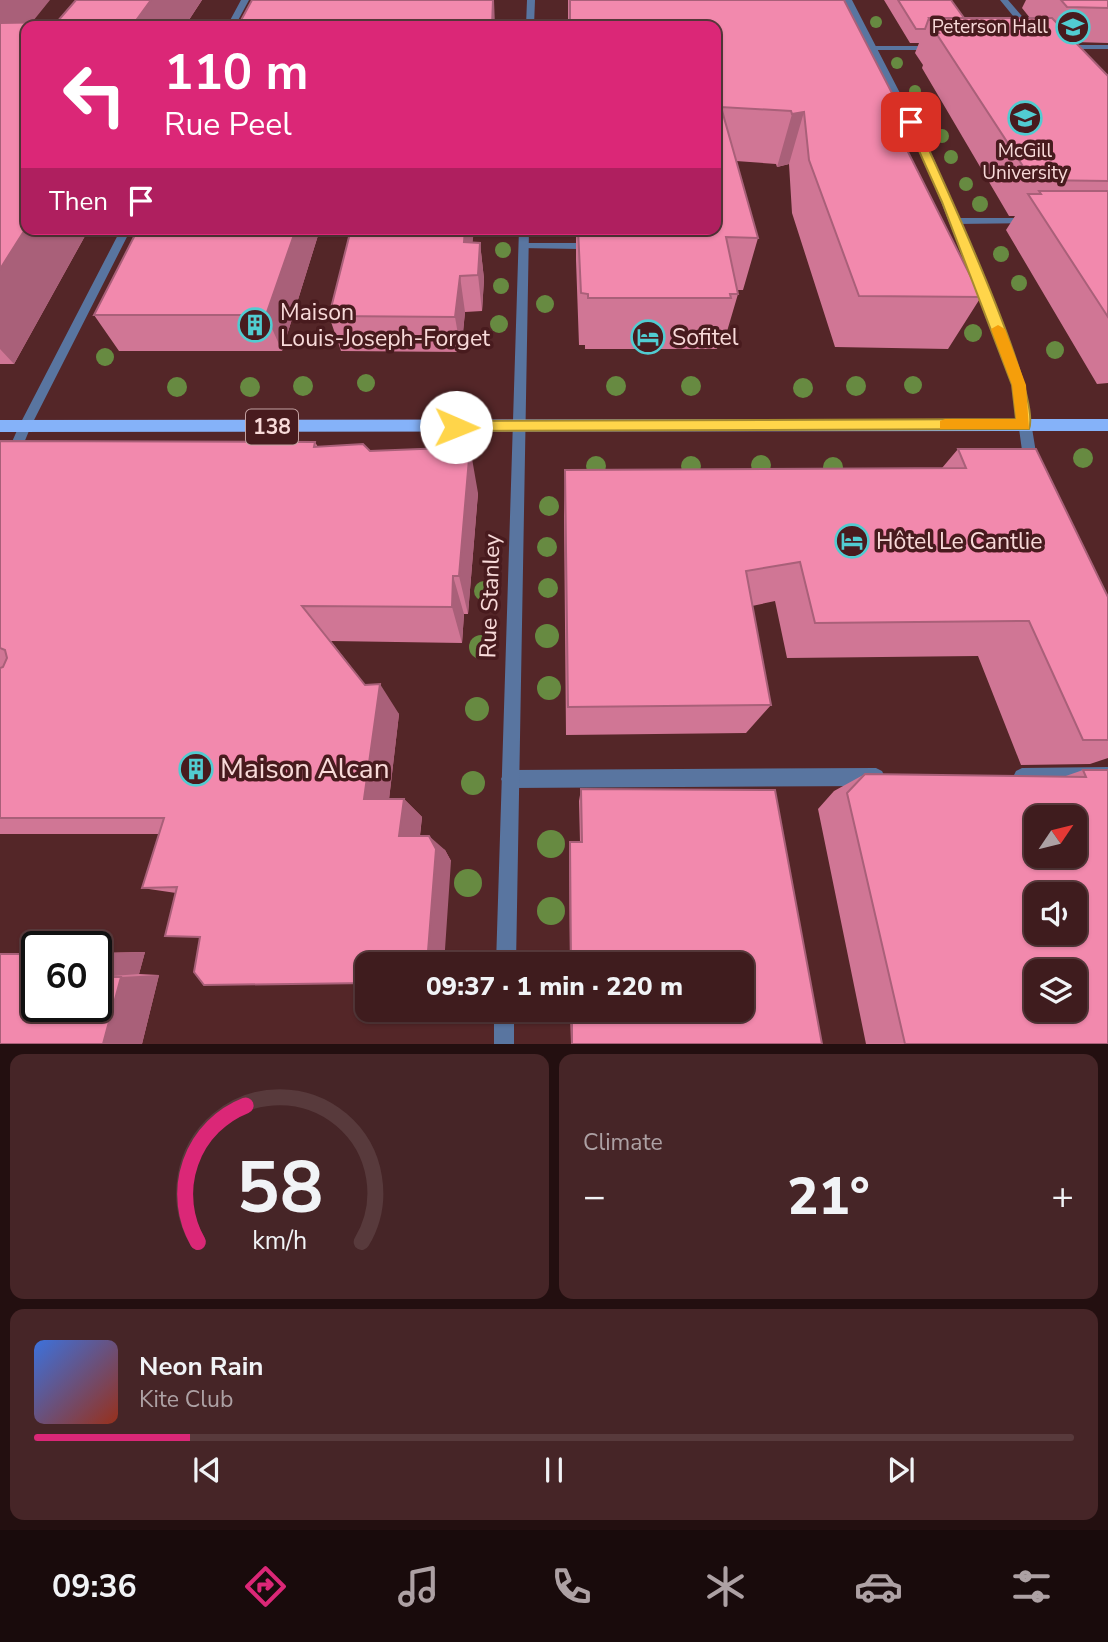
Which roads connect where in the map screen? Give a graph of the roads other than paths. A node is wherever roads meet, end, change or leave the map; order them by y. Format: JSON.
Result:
{"nodes":[{"id":1,"x":245,"y":0,"type":"edge"},
{"id":2,"x":531,"y":0,"type":"edge"},
{"id":3,"x":848,"y":0,"type":"edge"},
{"id":4,"x":1006,"y":2,"type":"edge"},
{"id":5,"x":1018,"y":3,"type":"dead end"},
{"id":6,"x":234,"y":21,"type":"edge"},
{"id":7,"x":530,"y":21,"type":"edge"},
{"id":8,"x":1035,"y":38,"type":"edge"},
{"id":9,"x":1056,"y":47,"type":"edge"},
{"id":10,"x":1108,"y":47,"type":"edge"},
{"id":11,"x":873,"y":48,"type":"junction"},
{"id":12,"x":950,"y":48,"type":"edge"},
{"id":13,"x":956,"y":222,"type":"junction"},
{"id":14,"x":1044,"y":222,"type":"edge"},
{"id":15,"x":123,"y":235,"type":"edge"},
{"id":16,"x":524,"y":235,"type":"edge"},
{"id":17,"x":524,"y":246,"type":"junction"},
{"id":18,"x":579,"y":246,"type":"edge"},
{"id":19,"x":1023,"y":425,"type":"junction"},
{"id":20,"x":1108,"y":425,"type":"edge"},
{"id":21,"x":0,"y":426,"type":"edge"},
{"id":22,"x":25,"y":426,"type":"junction"},
{"id":23,"x":518,"y":428,"type":"junction"},
{"id":24,"x":0,"y":458,"type":"edge"},
{"id":25,"x":1036,"y":479,"type":"edge"},
{"id":26,"x":0,"y":484,"type":"edge"},
{"id":27,"x":1108,"y":776,"type":"edge"},
{"id":28,"x":901,"y":777,"type":"edge"},
{"id":29,"x":998,"y":777,"type":"edge"},
{"id":30,"x":510,"y":779,"type":"junction"},
{"id":31,"x":506,"y":952,"type":"edge"},
{"id":32,"x":505,"y":1022,"type":"edge"},
{"id":33,"x":504,"y":1044,"type":"edge"}],
"edges":[{"from":1,"to":6,"type":"street"},
{"from":2,"to":7,"type":"street"},
{"from":3,"to":11,"type":"street"},
{"from":4,"to":5,"type":"street"},
{"from":4,"to":8,"type":"street"},
{"from":9,"to":10,"type":"street"},
{"from":11,"to":12,"type":"street"},
{"from":11,"to":13,"type":"street"},
{"from":13,"to":14,"type":"street"},
{"from":13,"to":19,"type":"street"},
{"from":15,"to":22,"type":"street"},
{"from":16,"to":17,"type":"street","name":"Rue Stanley"},
{"from":17,"to":18,"type":"street"},
{"from":17,"to":23,"type":"street","name":"Rue Stanley"},
{"from":19,"to":20,"type":"main road","number":"138"},
{"from":19,"to":23,"type":"main road","number":"138"},
{"from":19,"to":25,"type":"street"},
{"from":21,"to":22,"type":"main road","number":"138"},
{"from":22,"to":23,"type":"main road","number":"138"},
{"from":22,"to":24,"type":"street"},
{"from":22,"to":26,"type":"street"},
{"from":23,"to":30,"type":"street","name":"Rue Stanley"},
{"from":27,"to":29,"type":"street"},
{"from":28,"to":30,"type":"street"},
{"from":30,"to":31,"type":"street","name":"Rue Stanley"},
{"from":32,"to":33,"type":"street"}]}
